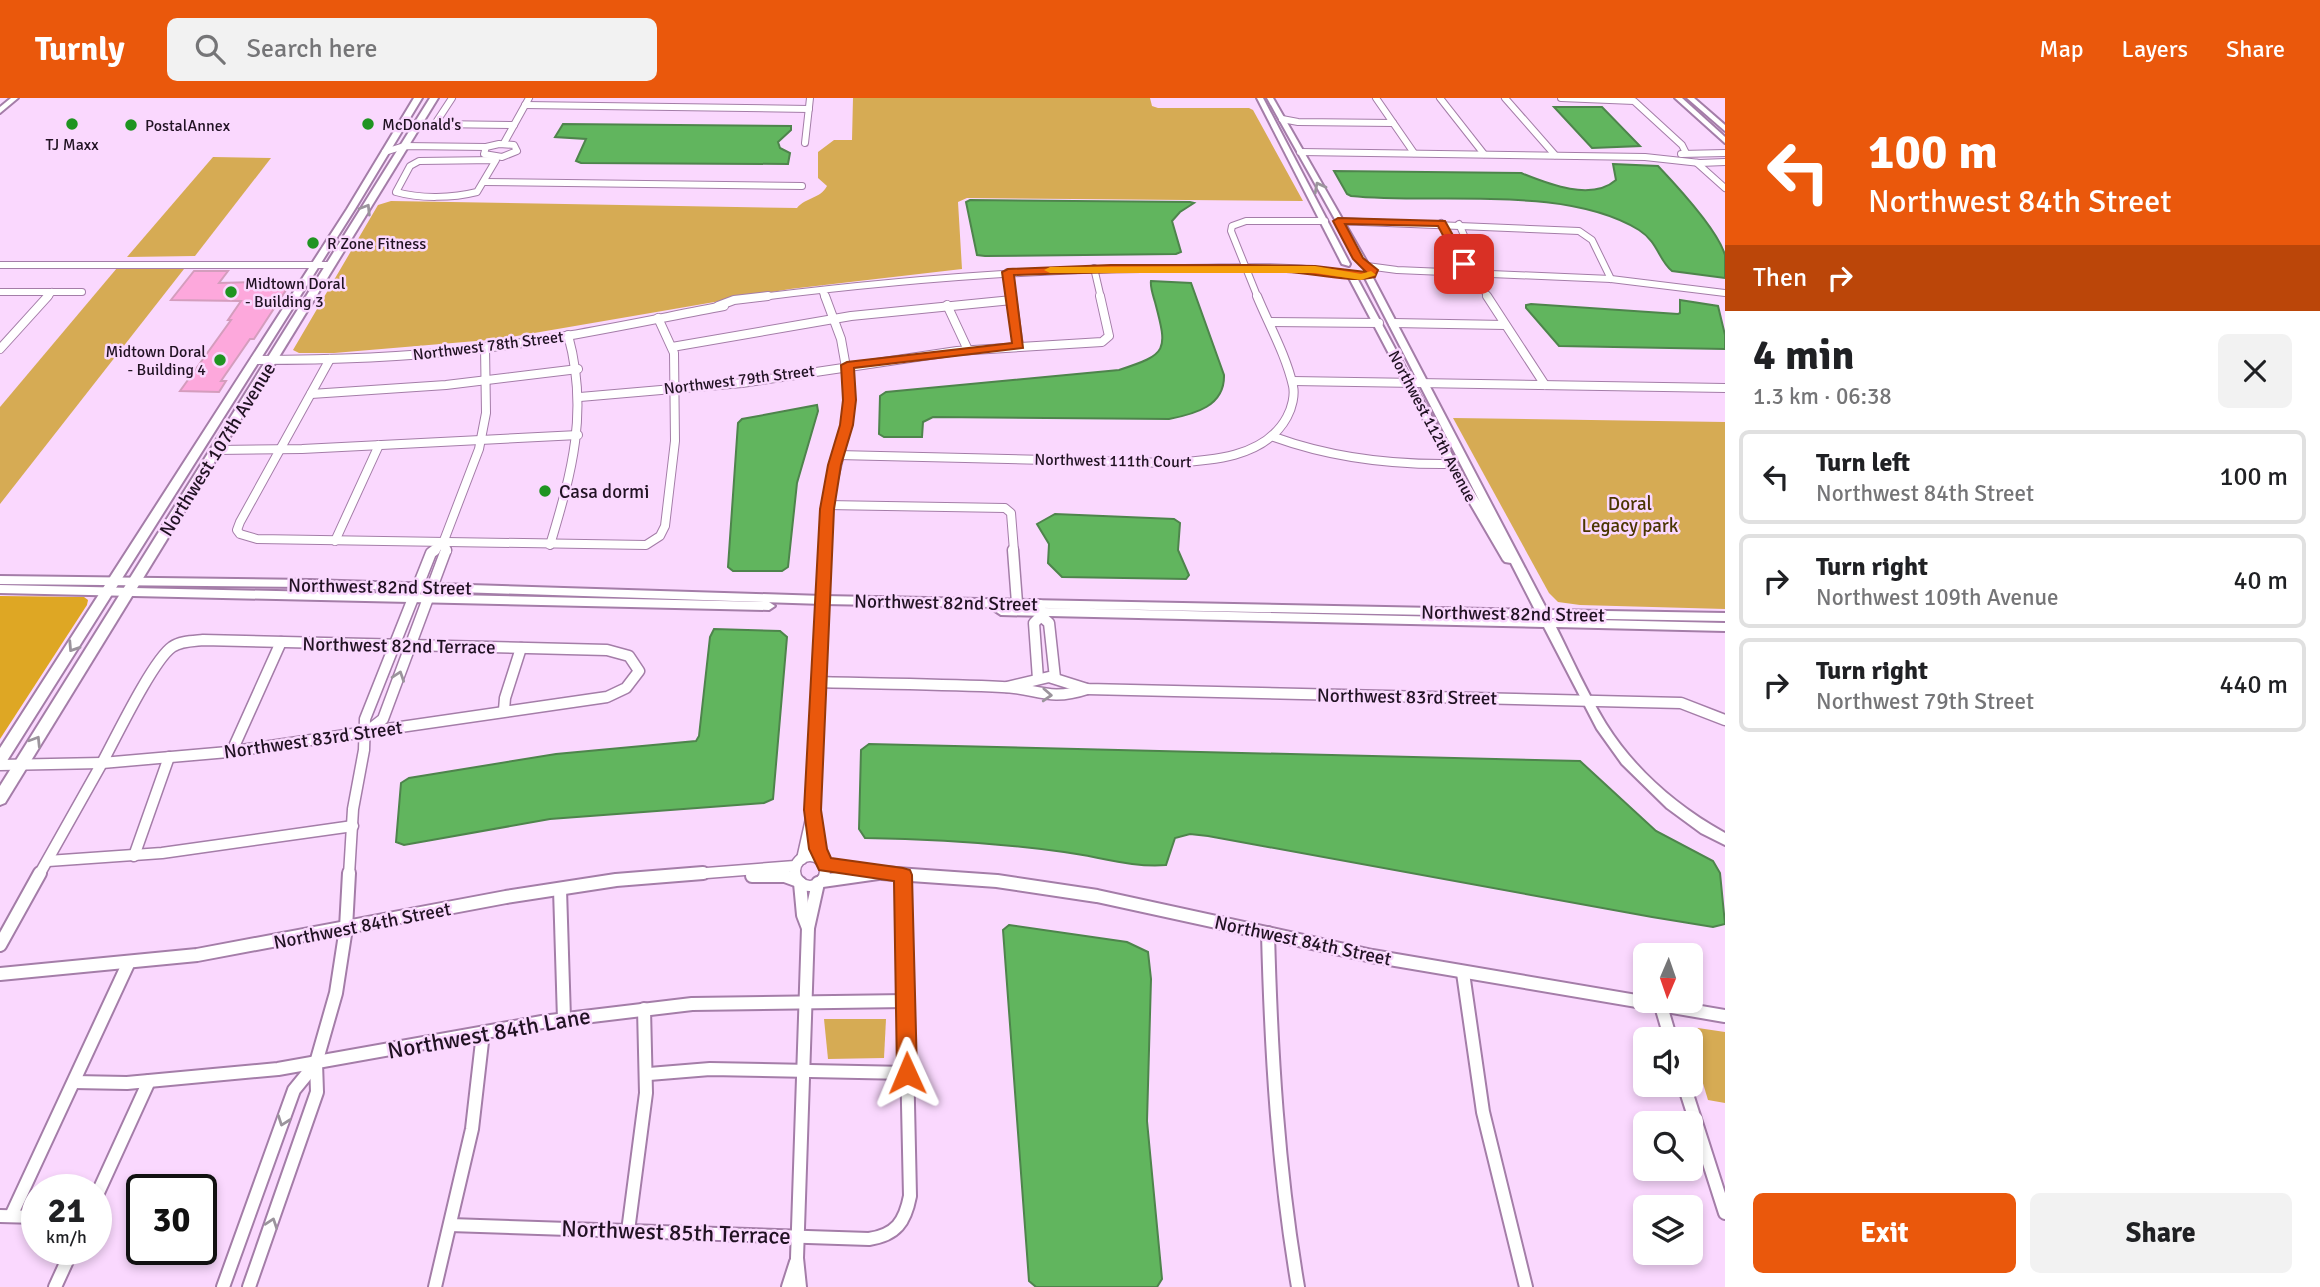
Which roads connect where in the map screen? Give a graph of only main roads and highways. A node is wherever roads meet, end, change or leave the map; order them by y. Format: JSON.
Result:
{"nodes":[{"id":1,"x":418,"y":98,"type":"edge"},
{"id":2,"x":434,"y":98,"type":"edge"},
{"id":3,"x":0,"y":760,"type":"edge"},
{"id":4,"x":0,"y":799,"type":"edge"}],
"edges":[{"from":1,"to":3,"type":"main road","name":"Northwest 107th Avenue","one_way":true},
{"from":4,"to":2,"type":"main road","name":"Northwest 107th Avenue","one_way":true}]}
